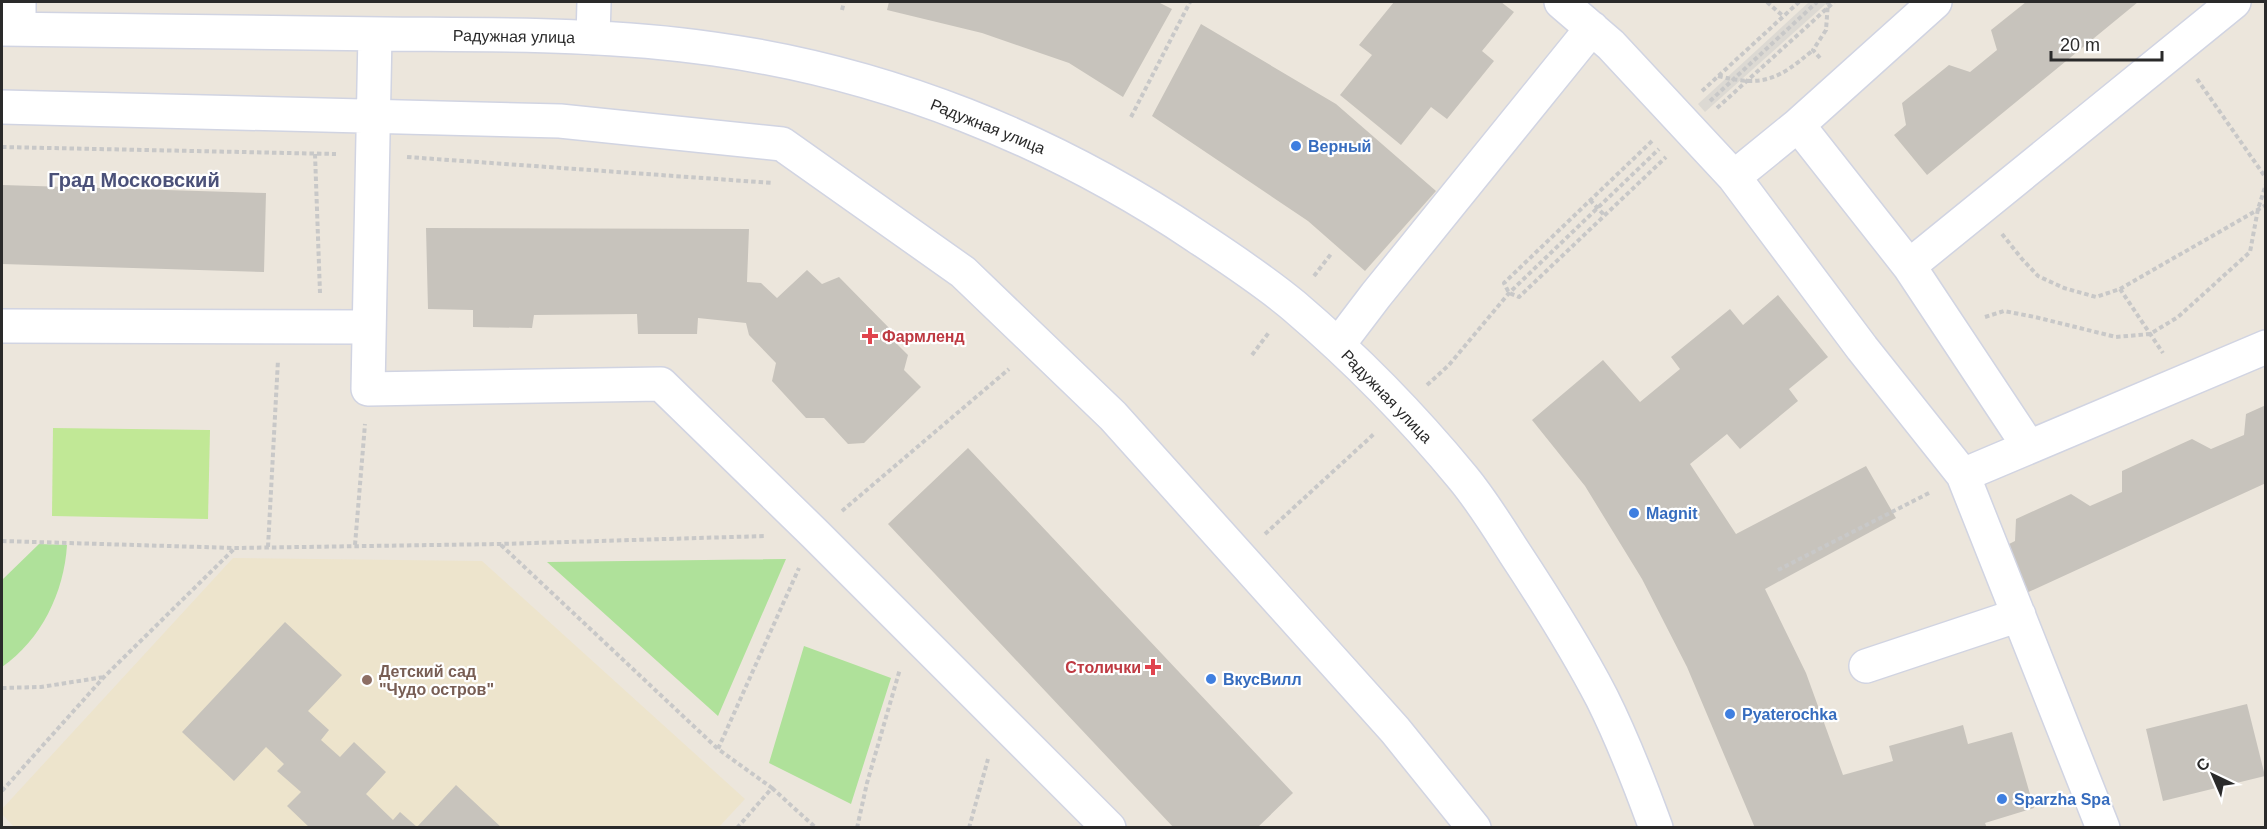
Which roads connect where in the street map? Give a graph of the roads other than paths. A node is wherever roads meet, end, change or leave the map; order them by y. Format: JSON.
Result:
{"nodes":[{"id":1,"x":594,"y":2,"type":"edge"},
{"id":2,"x":1561,"y":2,"type":"edge"},
{"id":3,"x":1935,"y":2,"type":"edge"},
{"id":4,"x":2234,"y":2,"type":"edge"},
{"id":5,"x":13,"y":20,"type":"edge"},
{"id":6,"x":1592,"y":28,"type":"junction"},
{"id":7,"x":375,"y":34,"type":"junction"},
{"id":8,"x":593,"y":38,"type":"junction"},
{"id":9,"x":2,"y":107,"type":"edge"},
{"id":10,"x":373,"y":117,"type":"junction"},
{"id":11,"x":1798,"y":125,"type":"junction"},
{"id":12,"x":1734,"y":177,"type":"junction"},
{"id":13,"x":1909,"y":267,"type":"junction"},
{"id":14,"x":2,"y":326,"type":"edge"},
{"id":15,"x":369,"y":327,"type":"junction"},
{"id":16,"x":1338,"y":345,"type":"junction"},
{"id":17,"x":2265,"y":347,"type":"edge"},
{"id":18,"x":2029,"y":447,"type":"junction"},
{"id":19,"x":1964,"y":475,"type":"junction"},
{"id":20,"x":2019,"y":615,"type":"junction"},
{"id":21,"x":1866,"y":666,"type":"dead end"},
{"id":22,"x":1109,"y":828,"type":"edge"},
{"id":23,"x":1474,"y":828,"type":"edge"},
{"id":24,"x":1656,"y":828,"type":"edge"},
{"id":25,"x":2103,"y":828,"type":"edge"}],
"edges":[{"from":1,"to":8,"type":"street"},
{"from":2,"to":6,"type":"street"},
{"from":3,"to":11,"type":"street"},
{"from":4,"to":13,"type":"street"},
{"from":5,"to":7,"type":"street","name":"Радужная улица"},
{"from":6,"to":12,"type":"street"},
{"from":6,"to":16,"type":"street"},
{"from":7,"to":8,"type":"street","name":"Радужная улица"},
{"from":7,"to":10,"type":"street"},
{"from":8,"to":16,"type":"street","name":"Радужная улица"},
{"from":9,"to":10,"type":"street"},
{"from":10,"to":15,"type":"street"},
{"from":10,"to":23,"type":"street"},
{"from":11,"to":12,"type":"street"},
{"from":11,"to":13,"type":"street"},
{"from":12,"to":19,"type":"street"},
{"from":13,"to":18,"type":"street"},
{"from":14,"to":15,"type":"street"},
{"from":15,"to":22,"type":"street"},
{"from":16,"to":24,"type":"street","name":"Радужная улица"},
{"from":17,"to":18,"type":"street"},
{"from":18,"to":19,"type":"street"},
{"from":19,"to":20,"type":"street"},
{"from":20,"to":21,"type":"street"},
{"from":20,"to":25,"type":"street"}]}
